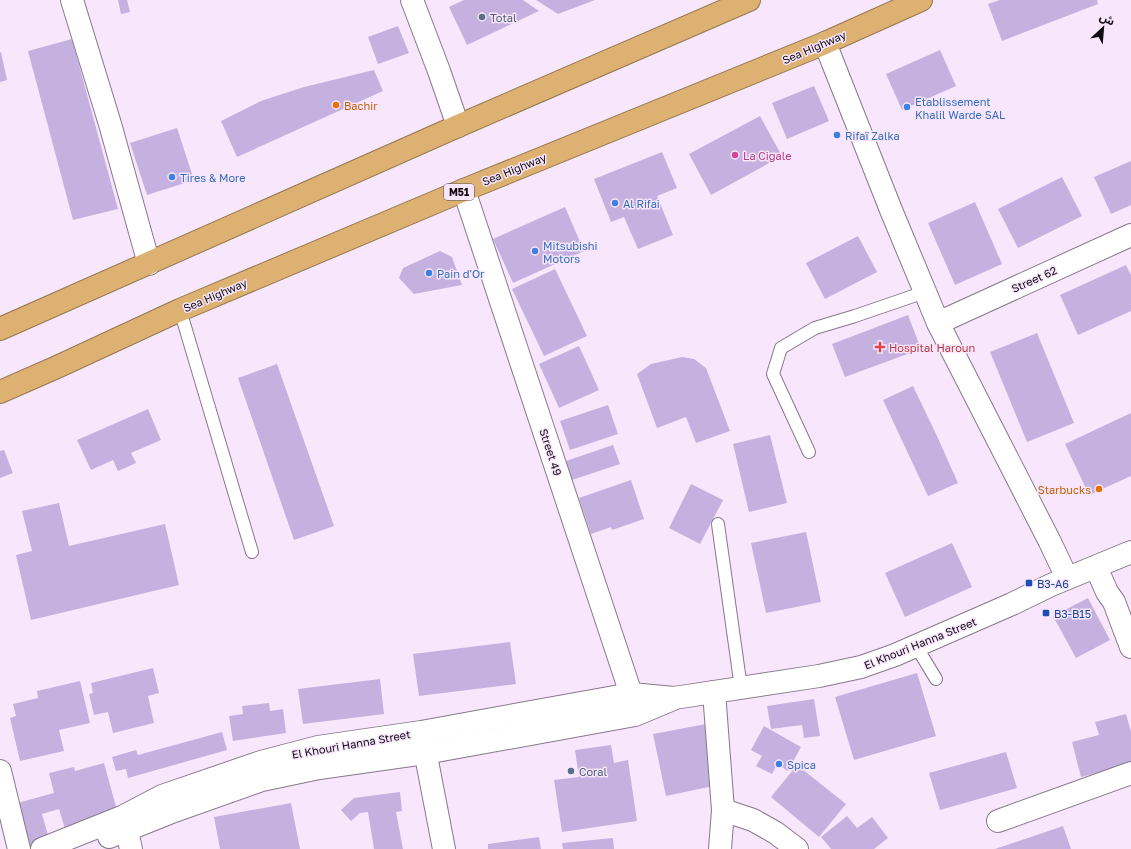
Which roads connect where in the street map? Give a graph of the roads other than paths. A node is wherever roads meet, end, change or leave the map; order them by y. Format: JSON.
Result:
{"nodes":[{"id":1,"x":72,"y":0,"type":"edge"},
{"id":2,"x":412,"y":0,"type":"edge"},
{"id":3,"x":749,"y":0,"type":"edge"},
{"id":4,"x":921,"y":0,"type":"edge"},
{"id":5,"x":825,"y":43,"type":"junction"},
{"id":6,"x":458,"y":126,"type":"junction"},
{"id":7,"x":464,"y":190,"type":"junction"},
{"id":8,"x":1131,"y":235,"type":"edge"},
{"id":9,"x":149,"y":264,"type":"junction"},
{"id":10,"x":925,"y":292,"type":"junction"},
{"id":11,"x":180,"y":310,"type":"junction"},
{"id":12,"x":938,"y":323,"type":"junction"},
{"id":13,"x":0,"y":329,"type":"edge"},
{"id":14,"x":0,"y":392,"type":"edge"},
{"id":15,"x":809,"y":452,"type":"dead end"},
{"id":16,"x":718,"y":524,"type":"dead end"},
{"id":17,"x":252,"y":552,"type":"dead end"},
{"id":18,"x":1131,"y":552,"type":"edge"},
{"id":19,"x":1096,"y":567,"type":"junction"},
{"id":20,"x":1067,"y":578,"type":"junction"},
{"id":21,"x":916,"y":646,"type":"junction"},
{"id":22,"x":1131,"y":647,"type":"edge"},
{"id":23,"x":936,"y":679,"type":"dead end"},
{"id":24,"x":741,"y":688,"type":"junction"},
{"id":25,"x":714,"y":692,"type":"junction"},
{"id":26,"x":631,"y":694,"type":"junction"},
{"id":27,"x":674,"y":698,"type":"junction"},
{"id":28,"x":635,"y":715,"type":"junction"},
{"id":29,"x":421,"y":732,"type":"junction"},
{"id":30,"x":425,"y":753,"type":"junction"},
{"id":31,"x":0,"y":771,"type":"edge"},
{"id":32,"x":1131,"y":773,"type":"edge"},
{"id":33,"x":723,"y":810,"type":"junction"},
{"id":34,"x":998,"y":821,"type":"dead end"},
{"id":35,"x":129,"y":840,"type":"edge"},
{"id":36,"x":19,"y":849,"type":"edge"},
{"id":37,"x":42,"y":849,"type":"edge"},
{"id":38,"x":76,"y":849,"type":"edge"},
{"id":39,"x":444,"y":849,"type":"edge"},
{"id":40,"x":720,"y":849,"type":"edge"},
{"id":41,"x":797,"y":849,"type":"edge"}],
"edges":[{"from":1,"to":9,"type":"street"},
{"from":2,"to":6,"type":"street"},
{"from":3,"to":6,"type":"highway"},
{"from":4,"to":5,"type":"highway","name":"Sea Highway","number":"M51"},
{"from":5,"to":7,"type":"highway","name":"Sea Highway","number":"M51"},
{"from":5,"to":10,"type":"street"},
{"from":6,"to":9,"type":"highway"},
{"from":7,"to":11,"type":"highway","name":"Sea Highway","number":"M51"},
{"from":7,"to":26,"type":"street","name":"Street 49"},
{"from":8,"to":12,"type":"street","name":"Street 62"},
{"from":9,"to":13,"type":"highway"},
{"from":10,"to":12,"type":"street"},
{"from":10,"to":15,"type":"lane"},
{"from":11,"to":14,"type":"highway","name":"Sea Highway","number":"M51"},
{"from":11,"to":17,"type":"lane"},
{"from":12,"to":20,"type":"street"},
{"from":16,"to":24,"type":"lane"},
{"from":18,"to":19,"type":"street","name":"El Khouri Hanna Street"},
{"from":19,"to":20,"type":"street","name":"El Khouri Hanna Street"},
{"from":19,"to":22,"type":"street"},
{"from":20,"to":21,"type":"street","name":"El Khouri Hanna Street"},
{"from":21,"to":23,"type":"lane"},
{"from":21,"to":24,"type":"street","name":"El Khouri Hanna Street"},
{"from":24,"to":25,"type":"street","name":"El Khouri Hanna Street"},
{"from":25,"to":27,"type":"street","name":"El Khouri Hanna Street"},
{"from":25,"to":33,"type":"street"},
{"from":26,"to":27,"type":"street","name":"El Khouri Hanna Street"},
{"from":26,"to":28,"type":"street","name":"Street 49"},
{"from":26,"to":29,"type":"street","name":"El Khouri Hanna Street"},
{"from":27,"to":28,"type":"street","name":"El Khouri Hanna Street"},
{"from":28,"to":30,"type":"street","name":"El Khouri Hanna Street"},
{"from":29,"to":30,"type":"street"},
{"from":29,"to":37,"type":"street","name":"El Khouri Hanna Street"},
{"from":30,"to":35,"type":"street","name":"El Khouri Hanna Street"},
{"from":30,"to":39,"type":"street"},
{"from":31,"to":36,"type":"street"},
{"from":32,"to":34,"type":"street"},
{"from":33,"to":40,"type":"street"},
{"from":33,"to":41,"type":"street"},
{"from":35,"to":38,"type":"street","name":"El Khouri Hanna Street"}]}
